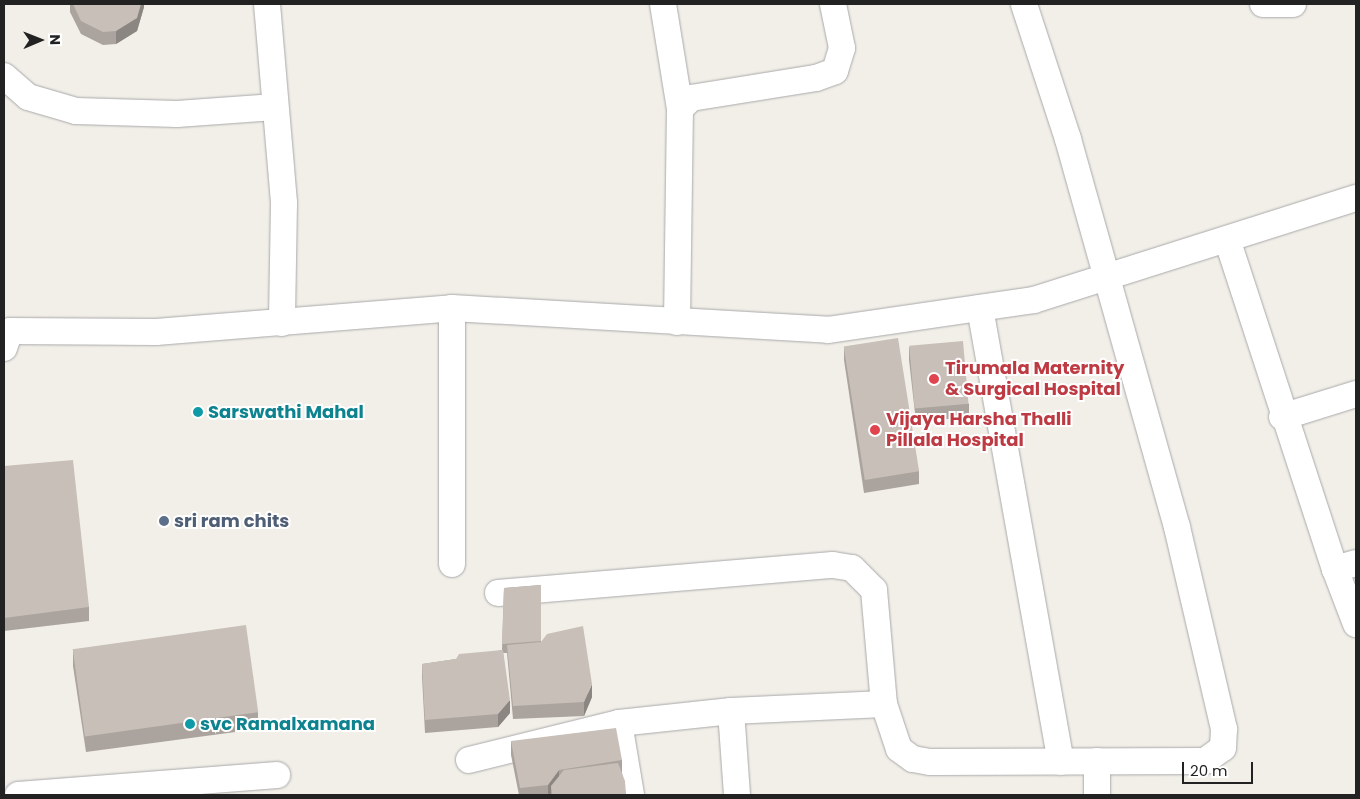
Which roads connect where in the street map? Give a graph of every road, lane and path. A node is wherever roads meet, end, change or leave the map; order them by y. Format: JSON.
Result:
{"nodes":[{"id":1,"x":267,"y":4,"type":"edge"},
{"id":2,"x":663,"y":4,"type":"edge"},
{"id":3,"x":833,"y":4,"type":"edge"},
{"id":4,"x":1024,"y":4,"type":"edge"},
{"id":5,"x":1263,"y":4,"type":"edge"},
{"id":6,"x":1293,"y":4,"type":"edge"},
{"id":7,"x":4,"y":76,"type":"edge"},
{"id":8,"x":275,"y":107,"type":"junction"},
{"id":9,"x":680,"y":109,"type":"junction"},
{"id":10,"x":1356,"y":198,"type":"edge"},
{"id":11,"x":1228,"y":242,"type":"junction"},
{"id":12,"x":1107,"y":280,"type":"junction"},
{"id":13,"x":452,"y":308,"type":"junction"},
{"id":14,"x":980,"y":308,"type":"junction"},
{"id":15,"x":677,"y":322,"type":"junction"},
{"id":16,"x":282,"y":323,"type":"junction"},
{"id":17,"x":6,"y":336,"type":"edge"},
{"id":18,"x":1356,"y":394,"type":"edge"},
{"id":19,"x":1282,"y":417,"type":"junction"},
{"id":20,"x":452,"y":564,"type":"dead end"},
{"id":21,"x":1346,"y":566,"type":"edge"},
{"id":22,"x":498,"y":593,"type":"dead end"},
{"id":23,"x":1356,"y":624,"type":"edge"},
{"id":24,"x":884,"y":704,"type":"junction"},
{"id":25,"x":731,"y":711,"type":"junction"},
{"id":26,"x":619,"y":723,"type":"junction"},
{"id":27,"x":469,"y":760,"type":"dead end"},
{"id":28,"x":1097,"y":761,"type":"junction"},
{"id":29,"x":1061,"y":762,"type":"junction"},
{"id":30,"x":276,"y":775,"type":"dead end"},
{"id":31,"x":18,"y":795,"type":"edge"},
{"id":32,"x":630,"y":795,"type":"edge"},
{"id":33,"x":737,"y":795,"type":"edge"},
{"id":34,"x":1097,"y":795,"type":"edge"}],
"edges":[{"from":1,"to":8,"type":"street"},
{"from":2,"to":9,"type":"street"},
{"from":3,"to":9,"type":"street"},
{"from":4,"to":12,"type":"street"},
{"from":5,"to":6,"type":"street"},
{"from":7,"to":8,"type":"street"},
{"from":8,"to":16,"type":"street"},
{"from":9,"to":15,"type":"street"},
{"from":10,"to":11,"type":"street"},
{"from":11,"to":12,"type":"street"},
{"from":11,"to":19,"type":"street"},
{"from":12,"to":14,"type":"street"},
{"from":12,"to":28,"type":"street"},
{"from":13,"to":15,"type":"street"},
{"from":13,"to":16,"type":"street"},
{"from":13,"to":20,"type":"street"},
{"from":14,"to":15,"type":"street"},
{"from":14,"to":29,"type":"street"},
{"from":16,"to":17,"type":"street"},
{"from":18,"to":19,"type":"street"},
{"from":19,"to":21,"type":"street"},
{"from":21,"to":23,"type":"street"},
{"from":22,"to":24,"type":"street"},
{"from":24,"to":25,"type":"street"},
{"from":24,"to":29,"type":"street"},
{"from":25,"to":26,"type":"street"},
{"from":25,"to":33,"type":"street"},
{"from":26,"to":27,"type":"street"},
{"from":26,"to":32,"type":"street"},
{"from":28,"to":29,"type":"street"},
{"from":28,"to":34,"type":"street"},
{"from":30,"to":31,"type":"street"}]}
